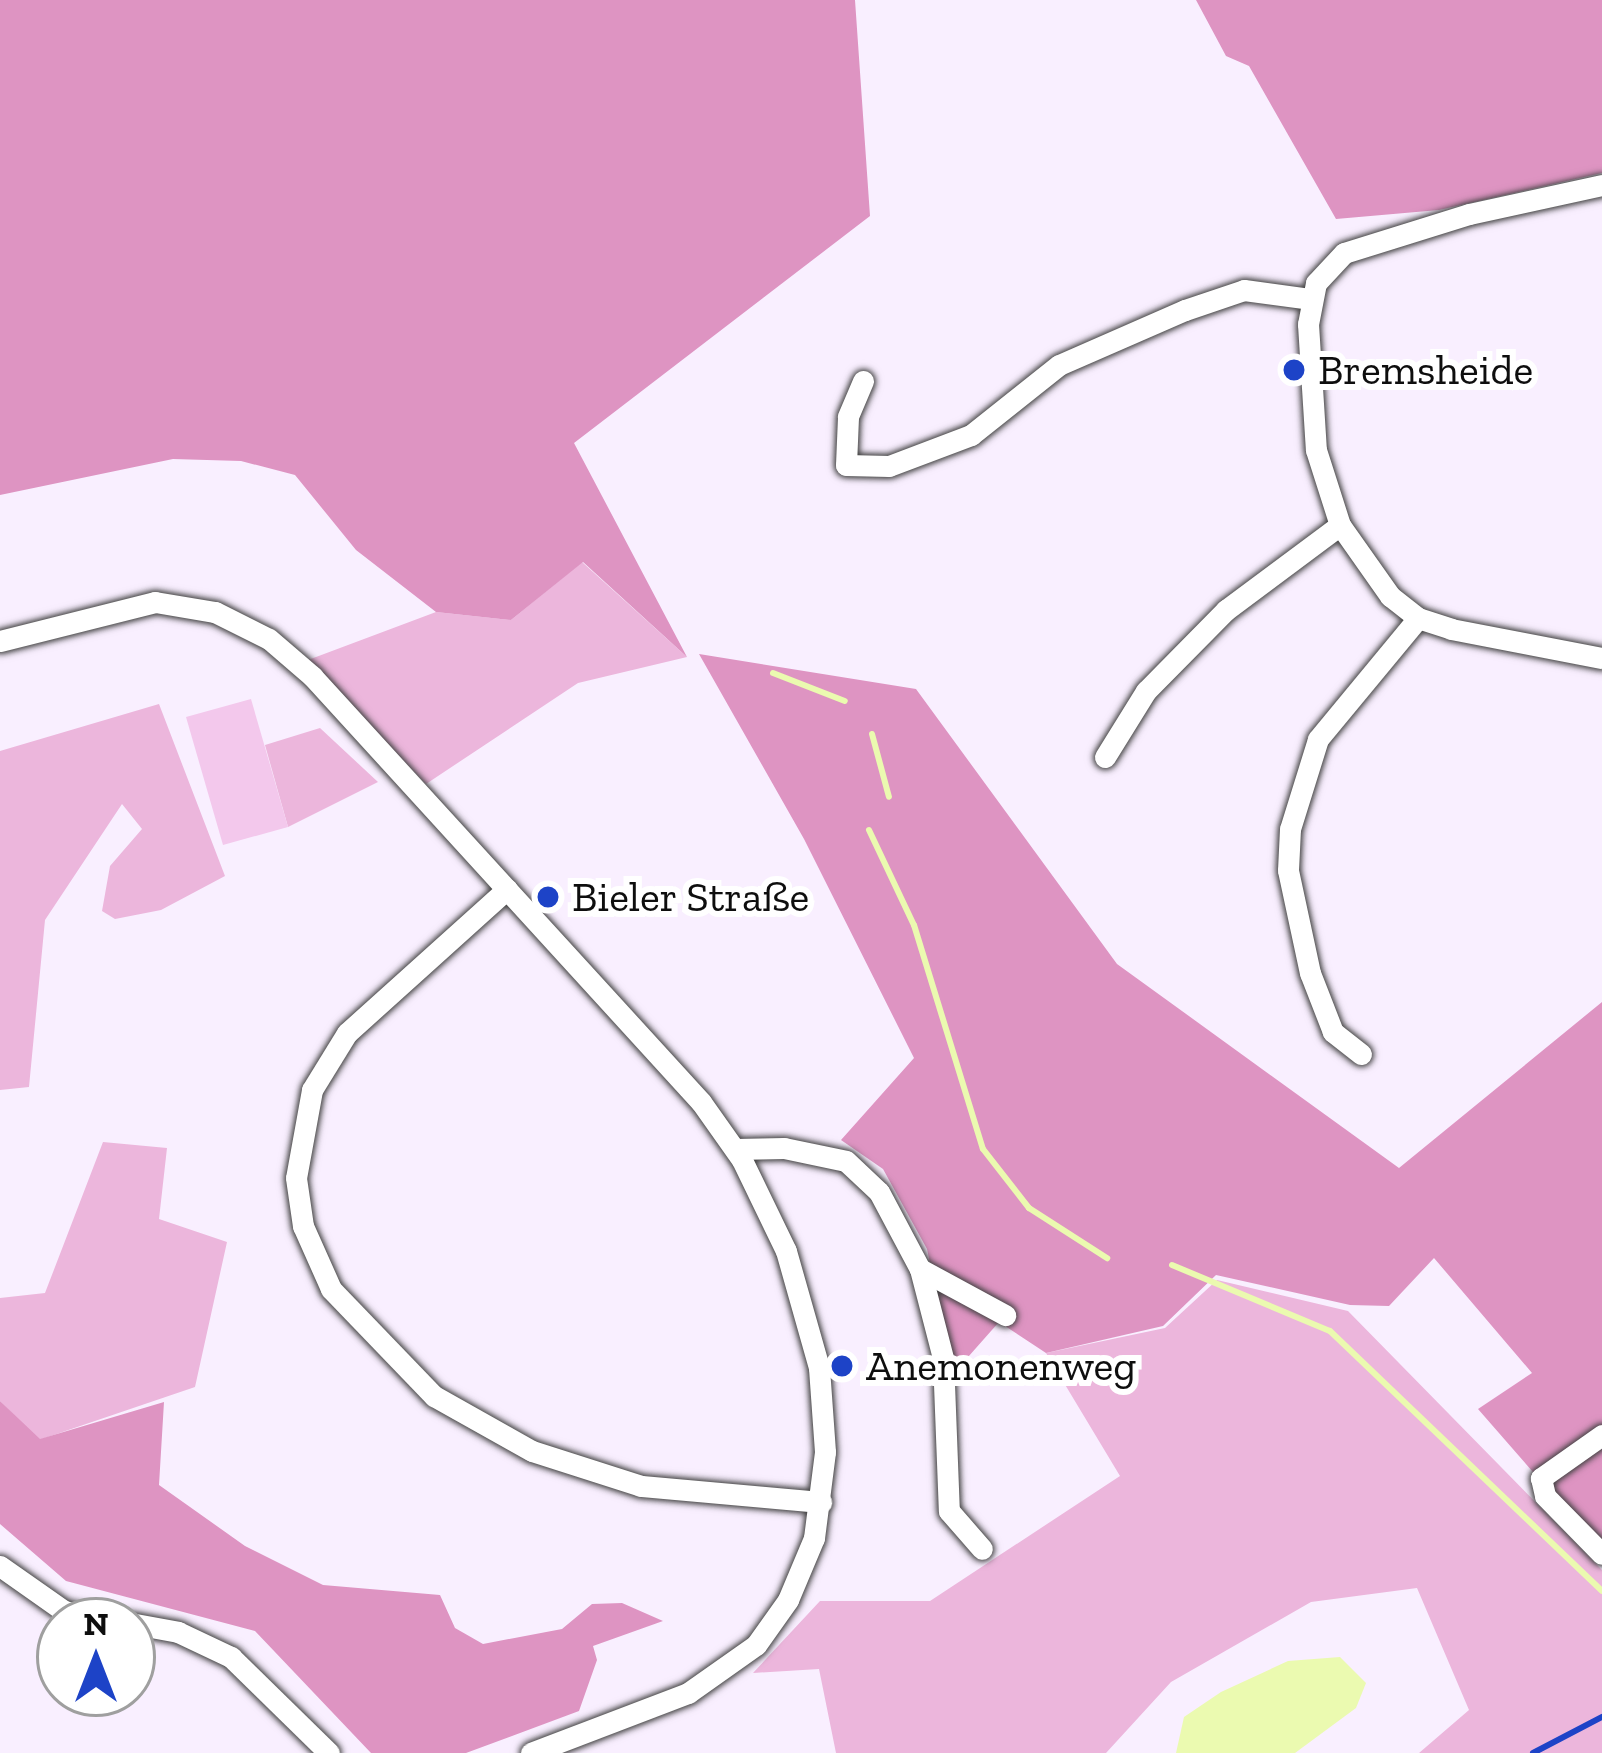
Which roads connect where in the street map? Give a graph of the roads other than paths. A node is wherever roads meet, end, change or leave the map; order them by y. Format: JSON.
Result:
{"nodes":[{"id":1,"x":1602,"y":185,"type":"edge"},
{"id":2,"x":1311,"y":299,"type":"junction"},
{"id":3,"x":863,"y":381,"type":"dead end"},
{"id":4,"x":1340,"y":525,"type":"junction"},
{"id":5,"x":1418,"y":618,"type":"junction"},
{"id":6,"x":0,"y":641,"type":"edge"},
{"id":7,"x":1602,"y":658,"type":"edge"},
{"id":8,"x":1105,"y":757,"type":"dead end"},
{"id":9,"x":507,"y":889,"type":"junction"},
{"id":10,"x":1361,"y":1054,"type":"dead end"},
{"id":11,"x":735,"y":1149,"type":"junction"},
{"id":12,"x":920,"y":1269,"type":"junction"},
{"id":13,"x":1005,"y":1315,"type":"dead end"},
{"id":14,"x":1602,"y":1435,"type":"edge"},
{"id":15,"x":821,"y":1502,"type":"junction"},
{"id":16,"x":982,"y":1549,"type":"dead end"},
{"id":17,"x":1602,"y":1554,"type":"edge"},
{"id":18,"x":0,"y":1566,"type":"edge"},
{"id":19,"x":329,"y":1753,"type":"edge"},
{"id":20,"x":531,"y":1753,"type":"edge"}],
"edges":[{"from":1,"to":2,"type":"street"},
{"from":2,"to":3,"type":"street"},
{"from":2,"to":4,"type":"street"},
{"from":4,"to":5,"type":"street"},
{"from":4,"to":8,"type":"street"},
{"from":5,"to":7,"type":"street"},
{"from":5,"to":10,"type":"street"},
{"from":6,"to":9,"type":"street"},
{"from":9,"to":11,"type":"street"},
{"from":9,"to":15,"type":"street"},
{"from":11,"to":12,"type":"street"},
{"from":11,"to":15,"type":"street"},
{"from":12,"to":13,"type":"street"},
{"from":12,"to":16,"type":"street"},
{"from":14,"to":17,"type":"street"},
{"from":15,"to":20,"type":"street"},
{"from":18,"to":19,"type":"street"}]}
